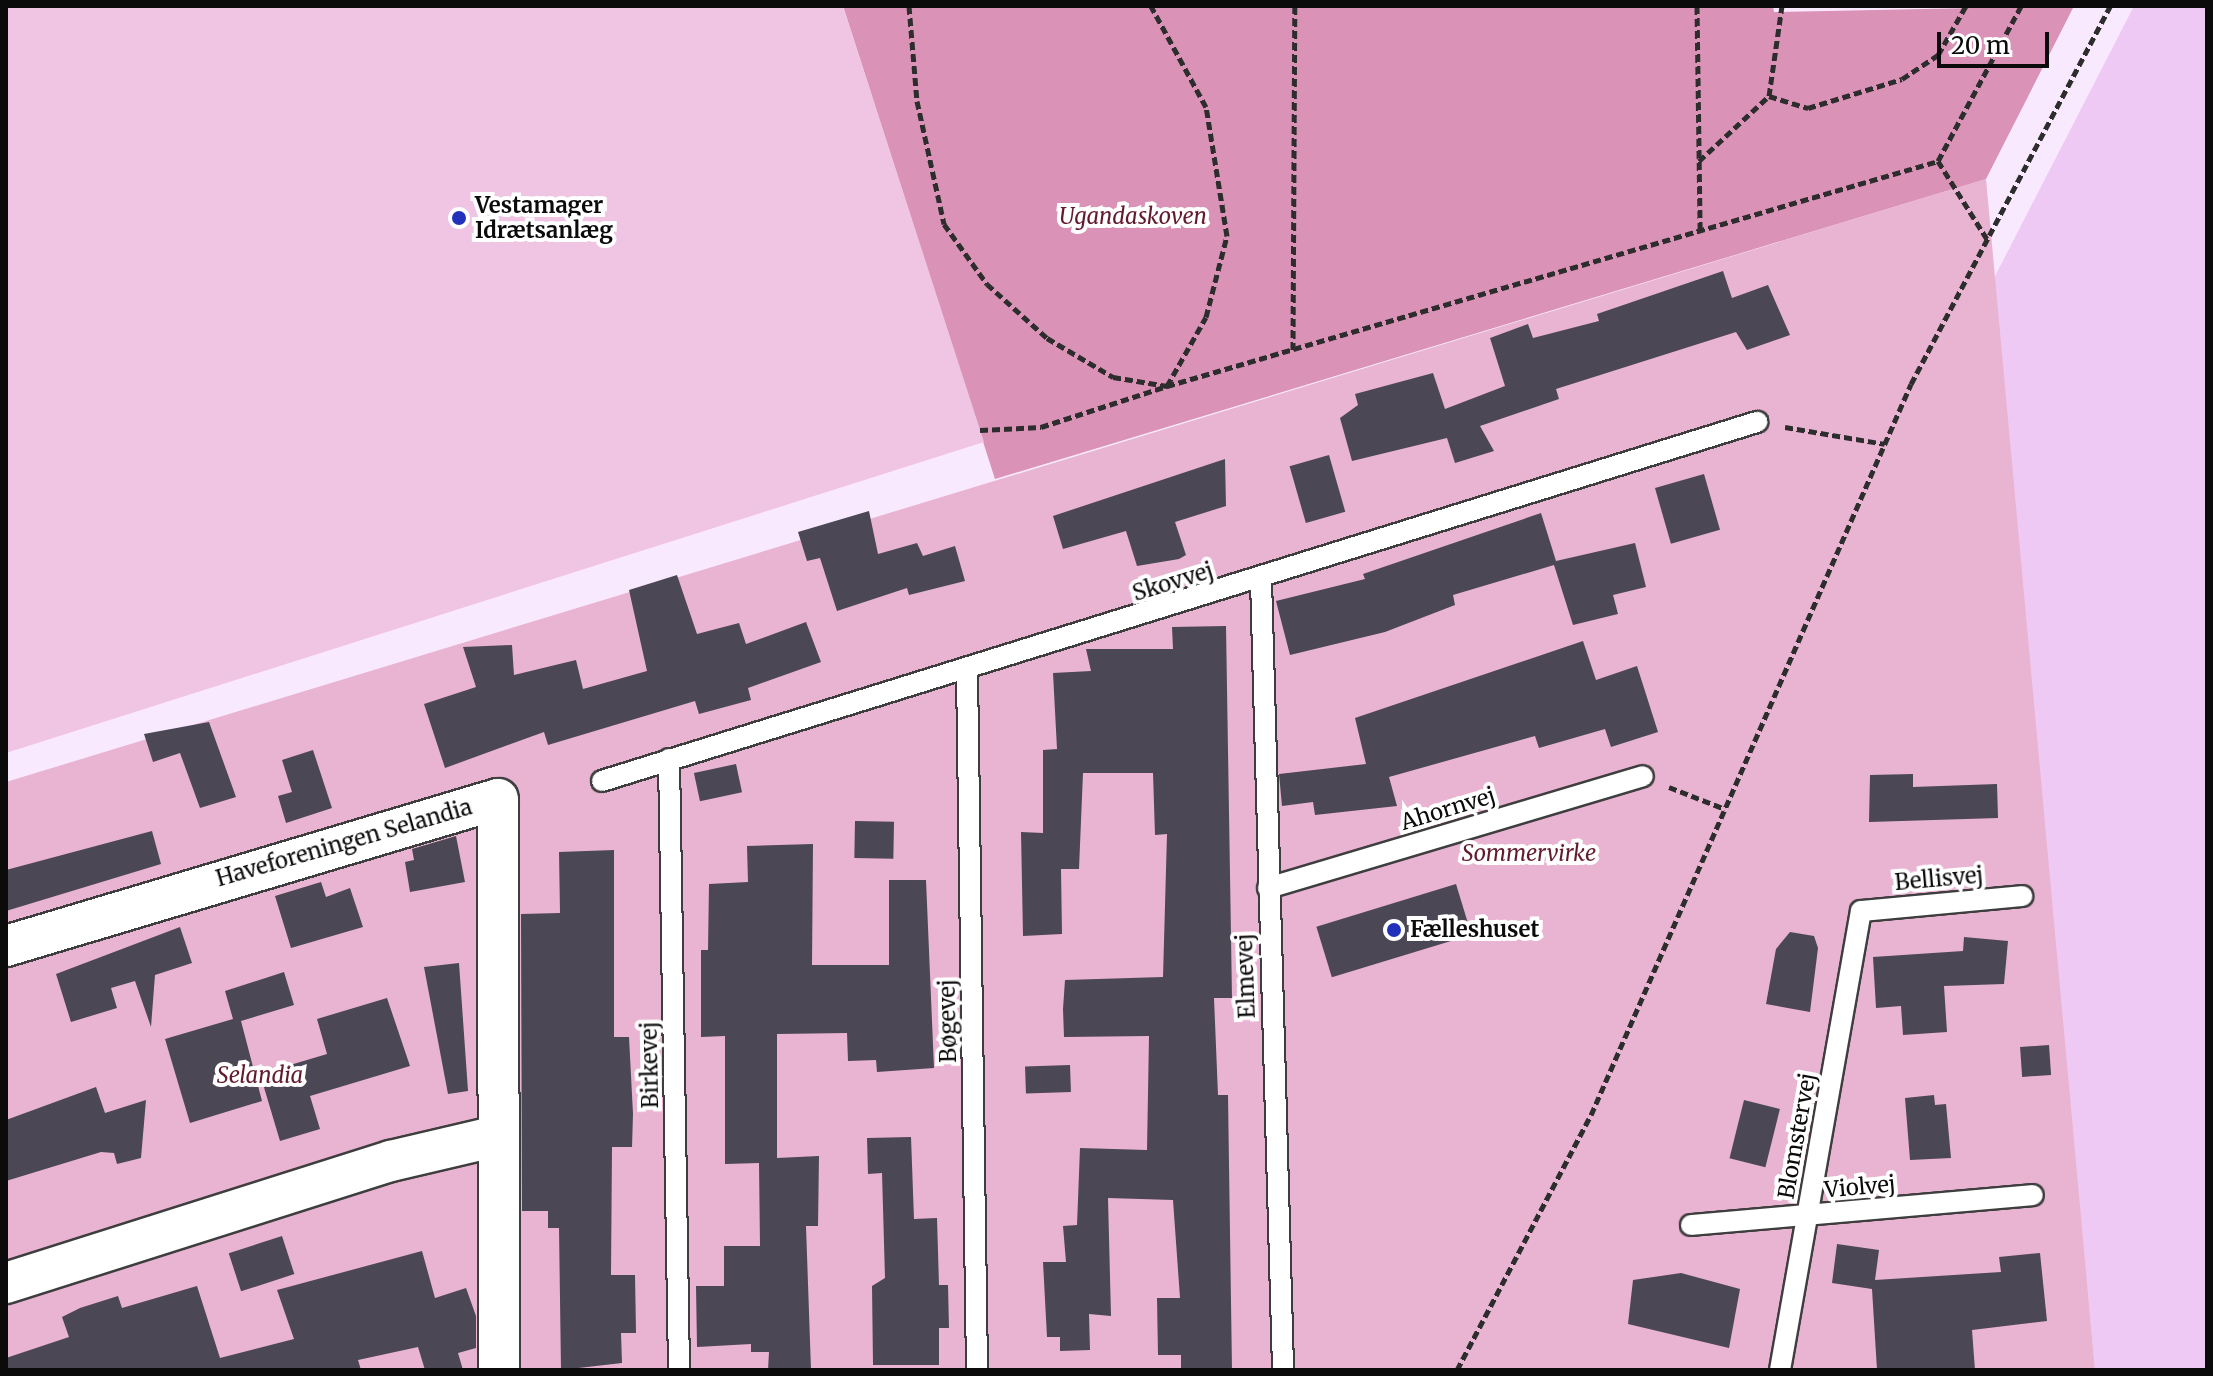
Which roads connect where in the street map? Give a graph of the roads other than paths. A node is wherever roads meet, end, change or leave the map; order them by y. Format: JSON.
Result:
{"nodes":[{"id":1,"x":1757,"y":422,"type":"road end"},
{"id":2,"x":1261,"y":580,"type":"junction"},
{"id":3,"x":967,"y":671,"type":"junction"},
{"id":4,"x":669,"y":759,"type":"junction"},
{"id":5,"x":1643,"y":776,"type":"road end"},
{"id":6,"x":602,"y":781,"type":"dead end"},
{"id":7,"x":1268,"y":888,"type":"junction"},
{"id":8,"x":2022,"y":896,"type":"dead end"},
{"id":9,"x":1861,"y":911,"type":"joint"},
{"id":10,"x":6,"y":946,"type":"edge"},
{"id":11,"x":498,"y":1136,"type":"junction"},
{"id":12,"x":2033,"y":1195,"type":"dead end"},
{"id":13,"x":1807,"y":1216,"type":"junction"},
{"id":14,"x":1691,"y":1225,"type":"dead end"},
{"id":15,"x":6,"y":1283,"type":"edge"},
{"id":16,"x":499,"y":1370,"type":"edge"},
{"id":17,"x":679,"y":1370,"type":"edge"},
{"id":18,"x":977,"y":1370,"type":"edge"},
{"id":19,"x":1283,"y":1370,"type":"edge"},
{"id":20,"x":1780,"y":1370,"type":"edge"}],
"edges":[{"from":1,"to":2,"type":"lane","name":"Skovvej"},
{"from":2,"to":3,"type":"lane","name":"Skovvej"},
{"from":2,"to":7,"type":"lane","name":"Elmevej"},
{"from":3,"to":4,"type":"lane","name":"Skovvej"},
{"from":3,"to":18,"type":"lane","name":"Bøgevej"},
{"from":4,"to":6,"type":"lane","name":"Skovvej"},
{"from":4,"to":17,"type":"lane","name":"Birkevej"},
{"from":5,"to":7,"type":"lane","name":"Ahornvej"},
{"from":7,"to":19,"type":"lane","name":"Elmevej"},
{"from":8,"to":9,"type":"lane","name":"Bellisvej"},
{"from":9,"to":13,"type":"lane","name":"Blomstervej"},
{"from":10,"to":11,"type":"street","name":"Haveforeningen Selandia"},
{"from":11,"to":15,"type":"street"},
{"from":11,"to":16,"type":"street","name":"Haveforeningen Selandia"},
{"from":12,"to":13,"type":"lane","name":"Violvej"},
{"from":13,"to":14,"type":"lane","name":"Violvej"},
{"from":13,"to":20,"type":"lane","name":"Blomstervej"}]}
